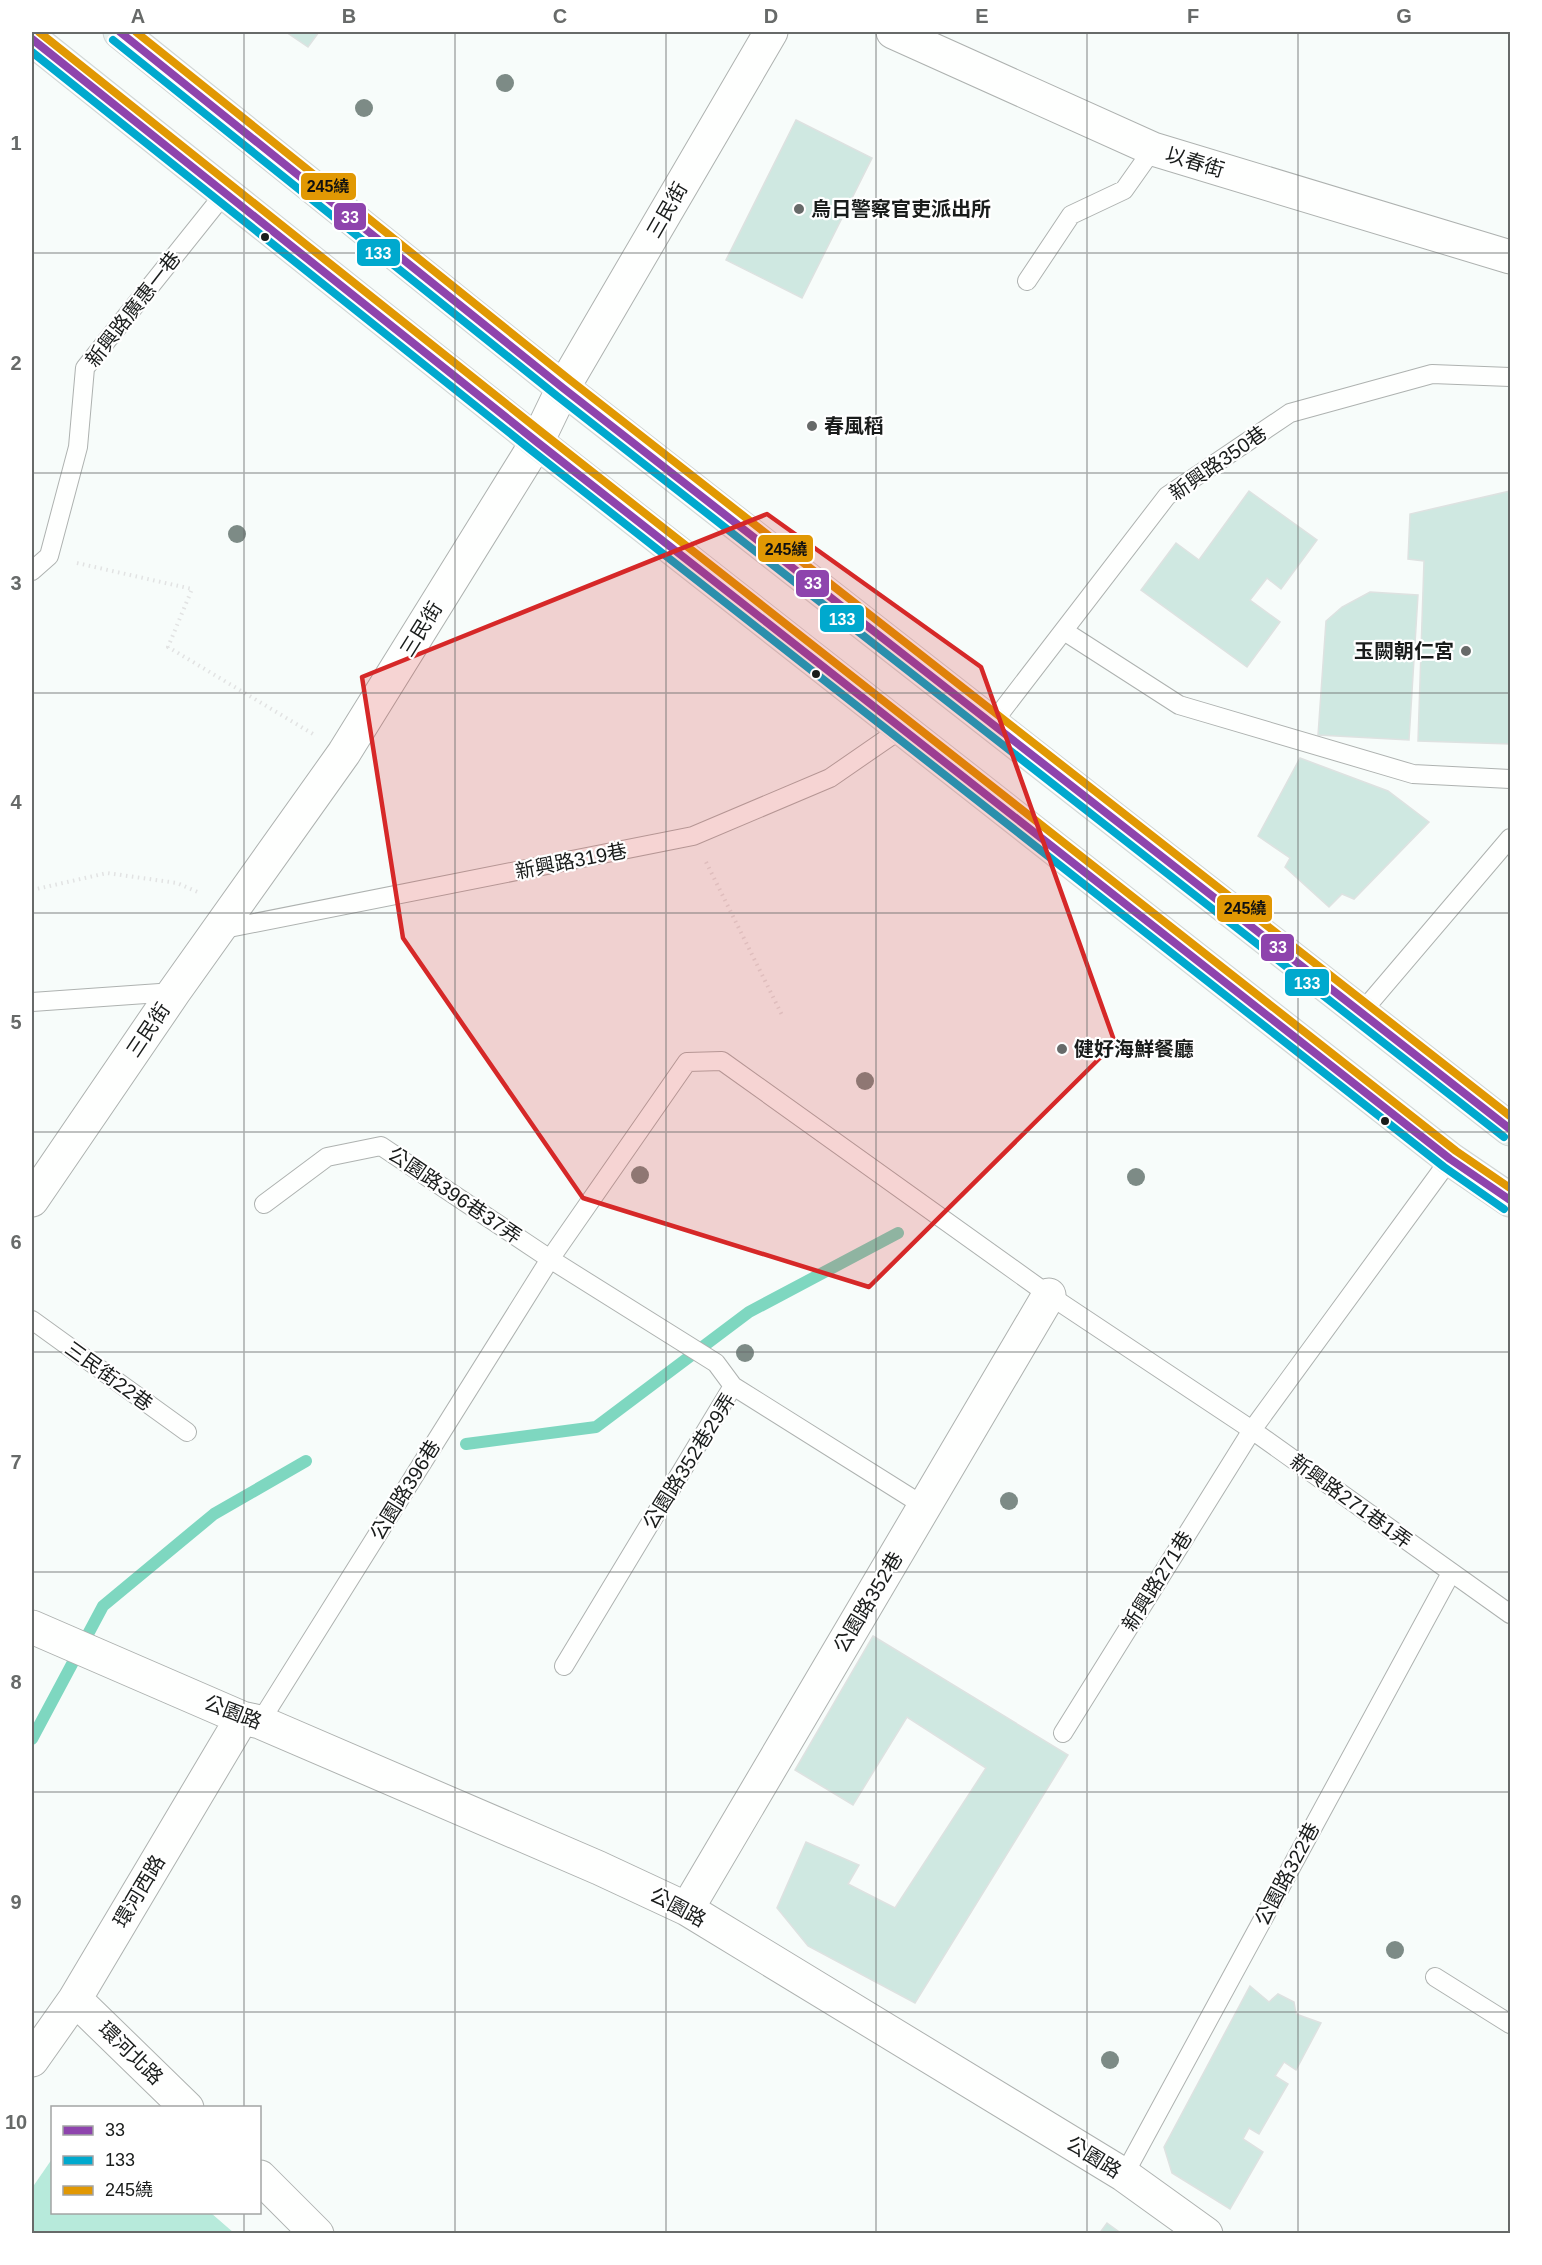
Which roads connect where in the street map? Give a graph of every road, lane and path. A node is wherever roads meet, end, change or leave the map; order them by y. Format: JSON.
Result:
{"nodes":[{"id":1,"x":120,"y":32,"type":"edge"},
{"id":2,"x":771,"y":32,"type":"edge"},
{"id":3,"x":893,"y":32,"type":"edge"},
{"id":4,"x":32,"y":39,"type":"edge"},
{"id":5,"x":1153,"y":149,"type":"junction"},
{"id":6,"x":225,"y":194,"type":"junction"},
{"id":7,"x":1510,"y":257,"type":"edge"},
{"id":8,"x":1027,"y":281,"type":"dead end"},
{"id":9,"x":1510,"y":377,"type":"edge"},
{"id":10,"x":563,"y":388,"type":"junction"},
{"id":11,"x":537,"y":442,"type":"junction"},
{"id":12,"x":49,"y":556,"type":"junction"},
{"id":13,"x":32,"y":571,"type":"edge"},
{"id":14,"x":1064,"y":631,"type":"junction"},
{"id":15,"x":991,"y":725,"type":"junction"},
{"id":16,"x":902,"y":729,"type":"junction"},
{"id":17,"x":344,"y":753,"type":"junction"},
{"id":18,"x":1510,"y":779,"type":"edge"},
{"id":19,"x":693,"y":836,"type":"junction"},
{"id":20,"x":1510,"y":838,"type":"edge"},
{"id":21,"x":32,"y":890,"type":"edge"},
{"id":22,"x":227,"y":919,"type":"junction"},
{"id":23,"x":174,"y":992,"type":"junction"},
{"id":24,"x":32,"y":1002,"type":"edge"},
{"id":25,"x":1361,"y":1013,"type":"junction"},
{"id":26,"x":783,"y":1017,"type":"dead end"},
{"id":27,"x":1510,"y":1130,"type":"edge"},
{"id":28,"x":1450,"y":1159,"type":"junction"},
{"id":29,"x":32,"y":1200,"type":"edge"},
{"id":30,"x":1510,"y":1200,"type":"edge"},
{"id":31,"x":264,"y":1204,"type":"dead end"},
{"id":32,"x":550,"y":1258,"type":"junction"},
{"id":33,"x":1049,"y":1295,"type":"junction"},
{"id":34,"x":32,"y":1320,"type":"edge"},
{"id":35,"x":733,"y":1386,"type":"junction"},
{"id":36,"x":1252,"y":1430,"type":"junction"},
{"id":37,"x":187,"y":1432,"type":"dead end"},
{"id":38,"x":924,"y":1506,"type":"junction"},
{"id":39,"x":1451,"y":1573,"type":"junction"},
{"id":40,"x":1510,"y":1614,"type":"edge"},
{"id":41,"x":32,"y":1627,"type":"edge"},
{"id":42,"x":564,"y":1666,"type":"dead end"},
{"id":43,"x":251,"y":1720,"type":"junction"},
{"id":44,"x":1063,"y":1732,"type":"dead end"},
{"id":45,"x":687,"y":1909,"type":"junction"},
{"id":46,"x":1435,"y":1977,"type":"dead end"},
{"id":47,"x":75,"y":1999,"type":"junction"},
{"id":48,"x":1510,"y":2024,"type":"edge"},
{"id":49,"x":32,"y":2060,"type":"edge"},
{"id":50,"x":185,"y":2106,"type":"edge"},
{"id":51,"x":1124,"y":2175,"type":"junction"},
{"id":52,"x":261,"y":2178,"type":"edge"},
{"id":53,"x":317,"y":2234,"type":"edge"},
{"id":54,"x":1206,"y":2234,"type":"edge"}],
"edges":[{"from":1,"to":10,"type":"main road"},
{"from":2,"to":10,"type":"street","name":"三民街"},
{"from":3,"to":5,"type":"street","name":"以春街"},
{"from":4,"to":6,"type":"main road"},
{"from":5,"to":7,"type":"street","name":"以春街"},
{"from":5,"to":8,"type":"lane"},
{"from":6,"to":11,"type":"main road"},
{"from":6,"to":12,"type":"lane","name":"新興路廣惠一巷"},
{"from":9,"to":14,"type":"lane","name":"新興路350巷"},
{"from":10,"to":11,"type":"street","name":"三民街"},
{"from":10,"to":15,"type":"main road"},
{"from":11,"to":16,"type":"main road"},
{"from":11,"to":17,"type":"street","name":"三民街"},
{"from":12,"to":13,"type":"lane"},
{"from":12,"to":17,"type":"path"},
{"from":14,"to":15,"type":"lane","name":"新興路350巷"},
{"from":14,"to":18,"type":"lane"},
{"from":15,"to":25,"type":"main road"},
{"from":16,"to":19,"type":"lane","name":"新興路319巷"},
{"from":16,"to":28,"type":"main road"},
{"from":17,"to":22,"type":"street","name":"三民街"},
{"from":19,"to":22,"type":"lane","name":"新興路319巷"},
{"from":19,"to":26,"type":"path"},
{"from":20,"to":25,"type":"lane"},
{"from":21,"to":22,"type":"path"},
{"from":22,"to":23,"type":"street","name":"三民街"},
{"from":23,"to":24,"type":"lane"},
{"from":23,"to":29,"type":"street","name":"三民街"},
{"from":25,"to":27,"type":"main road"},
{"from":28,"to":30,"type":"main road"},
{"from":28,"to":36,"type":"lane","name":"新興路271巷"},
{"from":31,"to":32,"type":"lane","name":"公園路396巷37弄"},
{"from":32,"to":33,"type":"lane","name":"公園路396巷"},
{"from":32,"to":35,"type":"lane","name":"公園路396巷37弄"},
{"from":32,"to":43,"type":"lane","name":"公園路396巷"},
{"from":33,"to":36,"type":"lane"},
{"from":33,"to":38,"type":"street","name":"公園路352巷"},
{"from":34,"to":37,"type":"lane","name":"三民街22巷"},
{"from":35,"to":38,"type":"lane","name":"公園路352巷29弄"},
{"from":35,"to":42,"type":"lane","name":"公園路352巷29弄"},
{"from":36,"to":39,"type":"lane","name":"新興路271巷1弄"},
{"from":36,"to":44,"type":"lane","name":"新興路271巷"},
{"from":38,"to":45,"type":"street","name":"公園路352巷"},
{"from":39,"to":40,"type":"lane","name":"新興路271巷1弄"},
{"from":39,"to":51,"type":"lane","name":"公園路322巷"},
{"from":41,"to":43,"type":"street","name":"公園路"},
{"from":43,"to":45,"type":"street","name":"公園路"},
{"from":43,"to":47,"type":"street","name":"環河西路"},
{"from":45,"to":51,"type":"street","name":"公園路"},
{"from":46,"to":48,"type":"lane"},
{"from":47,"to":49,"type":"street","name":"環河西路"},
{"from":47,"to":50,"type":"street","name":"環河北路"},
{"from":51,"to":54,"type":"street","name":"公園路"},
{"from":52,"to":53,"type":"street"}]}
